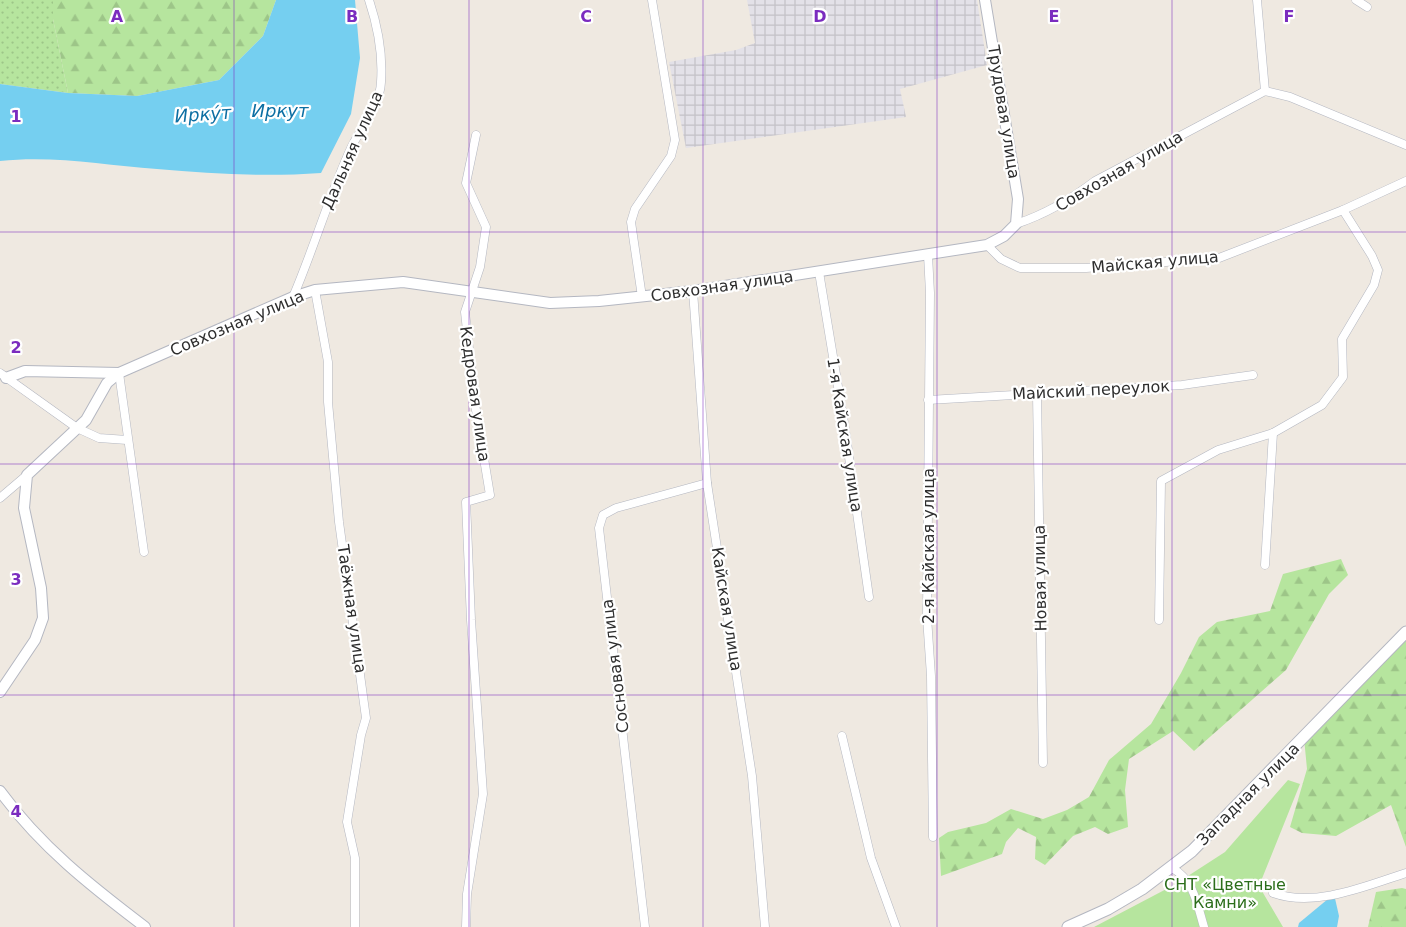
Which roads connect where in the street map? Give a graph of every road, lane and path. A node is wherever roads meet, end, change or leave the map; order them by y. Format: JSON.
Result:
{"nodes":[{"id":1,"x":369,"y":0,"type":"edge"},
{"id":2,"x":652,"y":0,"type":"edge"},
{"id":3,"x":986,"y":0,"type":"edge"},
{"id":4,"x":1256,"y":0,"type":"edge"},
{"id":5,"x":1356,"y":0,"type":"edge"},
{"id":6,"x":1367,"y":7,"type":"dead end"},
{"id":7,"x":1265,"y":91,"type":"junction"},
{"id":8,"x":476,"y":135,"type":"dead end"},
{"id":9,"x":1406,"y":145,"type":"edge"},
{"id":10,"x":1406,"y":181,"type":"edge"},
{"id":11,"x":1343,"y":210,"type":"junction"},
{"id":12,"x":1016,"y":224,"type":"junction"},
{"id":13,"x":987,"y":245,"type":"junction"},
{"id":14,"x":928,"y":255,"type":"junction"},
{"id":15,"x":819,"y":272,"type":"junction"},
{"id":16,"x":315,"y":290,"type":"junction"},
{"id":17,"x":693,"y":291,"type":"junction"},
{"id":18,"x":470,"y":293,"type":"junction"},
{"id":19,"x":293,"y":297,"type":"junction"},
{"id":20,"x":642,"y":297,"type":"junction"},
{"id":21,"x":119,"y":374,"type":"junction"},
{"id":22,"x":1253,"y":375,"type":"dead end"},
{"id":23,"x":2,"y":377,"type":"edge"},
{"id":24,"x":1036,"y":394,"type":"junction"},
{"id":25,"x":928,"y":400,"type":"junction"},
{"id":26,"x":77,"y":428,"type":"junction"},
{"id":27,"x":1274,"y":433,"type":"junction"},
{"id":28,"x":127,"y":440,"type":"junction"},
{"id":29,"x":27,"y":474,"type":"junction"},
{"id":30,"x":708,"y":483,"type":"junction"},
{"id":31,"x":0,"y":498,"type":"edge"},
{"id":32,"x":144,"y":552,"type":"dead end"},
{"id":33,"x":1265,"y":565,"type":"dead end"},
{"id":34,"x":869,"y":598,"type":"dead end"},
{"id":35,"x":1159,"y":620,"type":"dead end"},
{"id":36,"x":1406,"y":632,"type":"edge"},
{"id":37,"x":0,"y":692,"type":"edge"},
{"id":38,"x":842,"y":736,"type":"dead end"},
{"id":39,"x":1043,"y":763,"type":"dead end"},
{"id":40,"x":0,"y":791,"type":"edge"},
{"id":41,"x":933,"y":837,"type":"dead end"},
{"id":42,"x":1172,"y":868,"type":"junction"},
{"id":43,"x":1406,"y":873,"type":"edge"},
{"id":44,"x":1273,"y":893,"type":"dead end"},
{"id":45,"x":145,"y":927,"type":"edge"},
{"id":46,"x":355,"y":927,"type":"edge"},
{"id":47,"x":466,"y":927,"type":"edge"},
{"id":48,"x":645,"y":927,"type":"edge"},
{"id":49,"x":765,"y":927,"type":"edge"},
{"id":50,"x":896,"y":927,"type":"edge"},
{"id":51,"x":1068,"y":927,"type":"edge"},
{"id":52,"x":1204,"y":927,"type":"edge"}],
"edges":[{"from":1,"to":19,"type":"street","name":"Дальняя улица"},
{"from":2,"to":20,"type":"street"},
{"from":3,"to":12,"type":"street","name":"Трудовая улица"},
{"from":4,"to":7,"type":"street"},
{"from":5,"to":6,"type":"street"},
{"from":7,"to":9,"type":"street"},
{"from":7,"to":12,"type":"street","name":"Совхозная улица"},
{"from":8,"to":18,"type":"street","name":"Кедровая улица"},
{"from":10,"to":11,"type":"street","name":"Майская улица"},
{"from":11,"to":13,"type":"street","name":"Майская улица"},
{"from":11,"to":27,"type":"street"},
{"from":12,"to":13,"type":"street","name":"Совхозная улица"},
{"from":13,"to":14,"type":"street","name":"Совхозная улица"},
{"from":14,"to":15,"type":"street","name":"Совхозная улица"},
{"from":14,"to":25,"type":"street","name":"2-я Кайская улица"},
{"from":15,"to":17,"type":"street","name":"Совхозная улица"},
{"from":15,"to":34,"type":"street","name":"1-я Кайская улица"},
{"from":16,"to":18,"type":"street","name":"Совхозная улица"},
{"from":16,"to":19,"type":"street","name":"Совхозная улица"},
{"from":16,"to":46,"type":"street","name":"Таёжная улица"},
{"from":17,"to":20,"type":"street","name":"Совхозная улица"},
{"from":17,"to":30,"type":"street","name":"Кайская улица"},
{"from":18,"to":20,"type":"street","name":"Совхозная улица"},
{"from":18,"to":47,"type":"street","name":"Кедровая улица"},
{"from":19,"to":21,"type":"street","name":"Совхозная улица"},
{"from":21,"to":23,"type":"street","name":"Совхозная улица"},
{"from":21,"to":26,"type":"street"},
{"from":21,"to":28,"type":"street"},
{"from":22,"to":24,"type":"street","name":"Майский переулок"},
{"from":23,"to":26,"type":"street"},
{"from":24,"to":25,"type":"street","name":"Майский переулок"},
{"from":24,"to":39,"type":"street","name":"Новая улица"},
{"from":25,"to":41,"type":"street","name":"2-я Кайская улица"},
{"from":26,"to":28,"type":"street"},
{"from":26,"to":29,"type":"street"},
{"from":27,"to":33,"type":"street"},
{"from":27,"to":35,"type":"street"},
{"from":28,"to":32,"type":"street"},
{"from":29,"to":31,"type":"street"},
{"from":29,"to":37,"type":"street"},
{"from":30,"to":48,"type":"street","name":"Сосновая улица"},
{"from":30,"to":49,"type":"street","name":"Кайская улица"},
{"from":36,"to":42,"type":"main road","name":"Западная улица"},
{"from":38,"to":50,"type":"street"},
{"from":40,"to":45,"type":"street"},
{"from":42,"to":51,"type":"main road","name":"Западная улица"},
{"from":42,"to":52,"type":"street"},
{"from":43,"to":44,"type":"street"}]}
